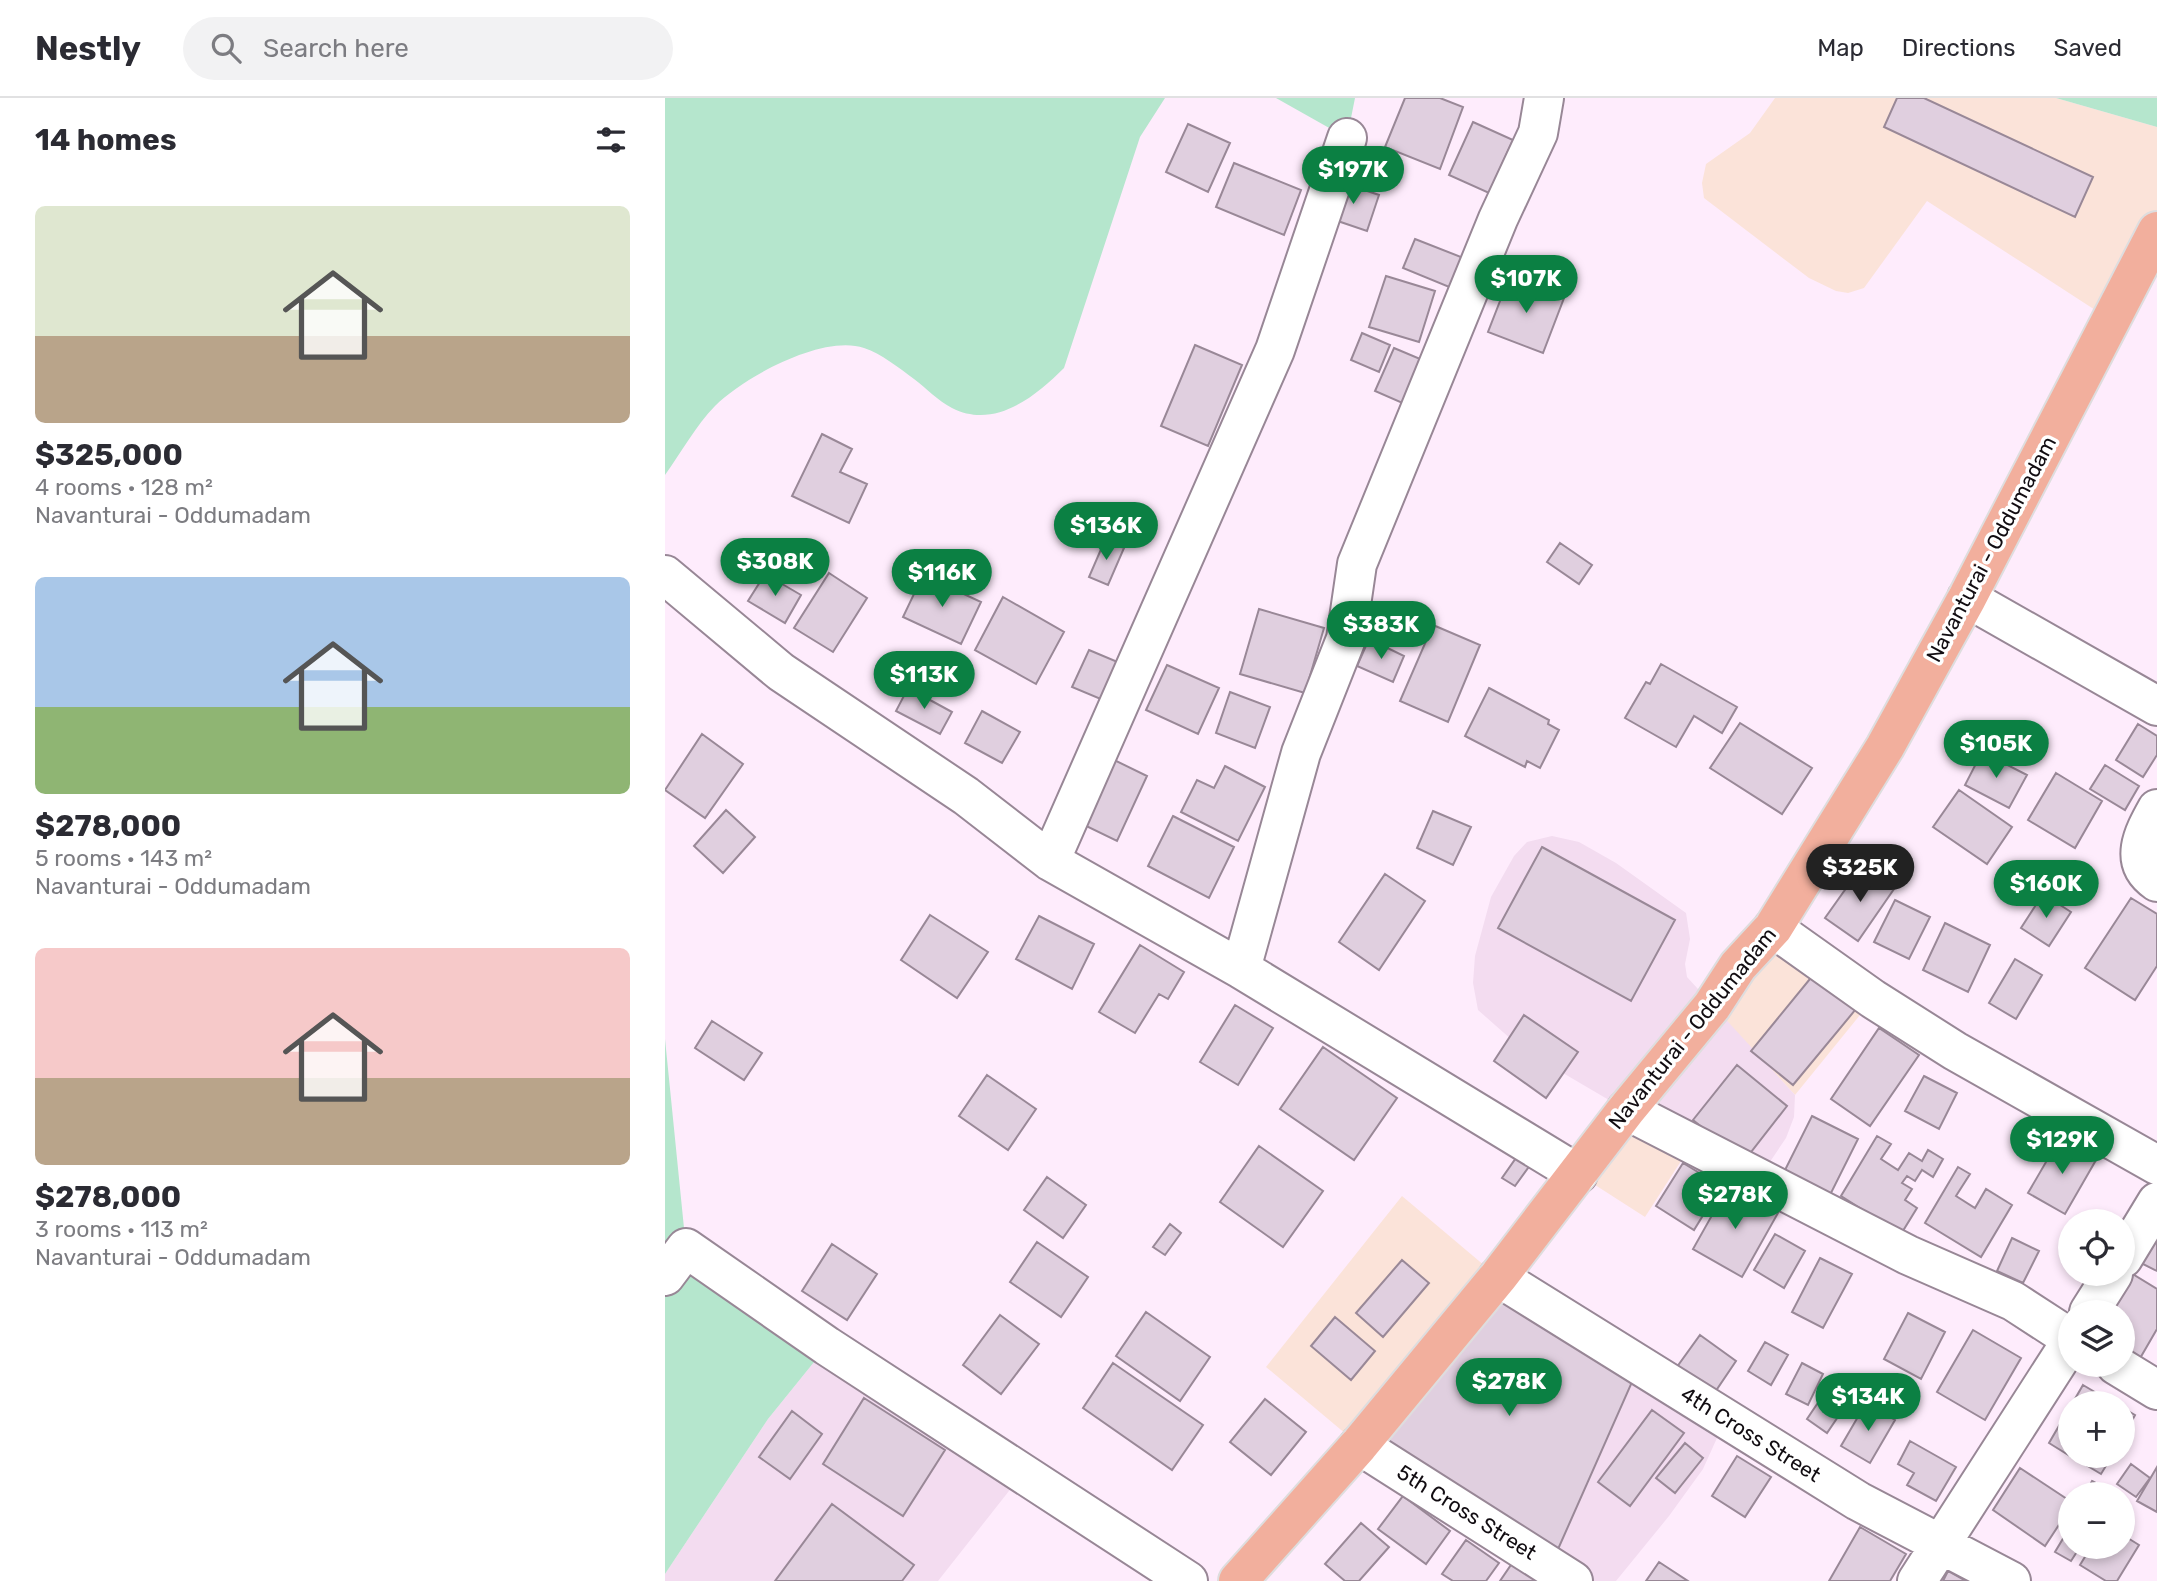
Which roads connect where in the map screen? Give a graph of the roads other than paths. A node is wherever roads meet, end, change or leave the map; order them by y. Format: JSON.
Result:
{"nodes":[{"id":1,"x":1544,"y":98,"type":"edge"},
{"id":2,"x":1347,"y":138,"type":"dead end"},
{"id":3,"x":2157,"y":231,"type":"edge"},
{"id":4,"x":665,"y":575,"type":"edge"},
{"id":5,"x":1967,"y":598,"type":"junction"},
{"id":6,"x":2157,"y":706,"type":"edge"},
{"id":7,"x":2157,"y":809,"type":"edge"},
{"id":8,"x":1050,"y":862,"type":"junction"},
{"id":9,"x":2157,"y":882,"type":"edge"},
{"id":10,"x":1773,"y":928,"type":"junction"},
{"id":11,"x":1241,"y":970,"type":"junction"},
{"id":12,"x":1626,"y":1110,"type":"junction"},
{"id":13,"x":2157,"y":1165,"type":"edge"},
{"id":14,"x":1577,"y":1174,"type":"junction"},
{"id":15,"x":2157,"y":1202,"type":"edge"},
{"id":16,"x":2135,"y":1238,"type":"edge"},
{"id":17,"x":665,"y":1276,"type":"edge"},
{"id":18,"x":1498,"y":1277,"type":"junction"},
{"id":19,"x":2058,"y":1330,"type":"edge"},
{"id":20,"x":2058,"y":1362,"type":"edge"},
{"id":21,"x":2135,"y":1377,"type":"edge"},
{"id":22,"x":2157,"y":1390,"type":"edge"},
{"id":23,"x":1359,"y":1445,"type":"junction"},
{"id":24,"x":1941,"y":1542,"type":"junction"},
{"id":25,"x":1188,"y":1581,"type":"edge"},
{"id":26,"x":1238,"y":1581,"type":"edge"},
{"id":27,"x":1573,"y":1581,"type":"edge"},
{"id":28,"x":1917,"y":1581,"type":"edge"},
{"id":29,"x":2011,"y":1581,"type":"edge"}],
"edges":[{"from":1,"to":11,"type":"street"},
{"from":2,"to":8,"type":"street"},
{"from":3,"to":5,"type":"main road","name":"Navanturai - Oddumadam"},
{"from":4,"to":8,"type":"street"},
{"from":5,"to":6,"type":"street"},
{"from":5,"to":10,"type":"main road","name":"Navanturai - Oddumadam"},
{"from":7,"to":9,"type":"street"},
{"from":8,"to":11,"type":"street"},
{"from":10,"to":12,"type":"main road","name":"Navanturai - Oddumadam"},
{"from":10,"to":13,"type":"street"},
{"from":11,"to":14,"type":"street"},
{"from":12,"to":14,"type":"main road","name":"Navanturai - Oddumadam"},
{"from":12,"to":19,"type":"street"},
{"from":14,"to":18,"type":"main road","name":"Navanturai - Oddumadam"},
{"from":15,"to":16,"type":"street"},
{"from":17,"to":25,"type":"street"},
{"from":18,"to":23,"type":"main road","name":"Navanturai - Oddumadam"},
{"from":18,"to":24,"type":"street","name":"4th Cross Street"},
{"from":20,"to":24,"type":"street"},
{"from":21,"to":22,"type":"street"},
{"from":23,"to":26,"type":"main road","name":"Navanturai - Oddumadam"},
{"from":23,"to":27,"type":"street","name":"5th Cross Street"},
{"from":24,"to":28,"type":"street"},
{"from":24,"to":29,"type":"street","name":"4th Cross Street"}]}
